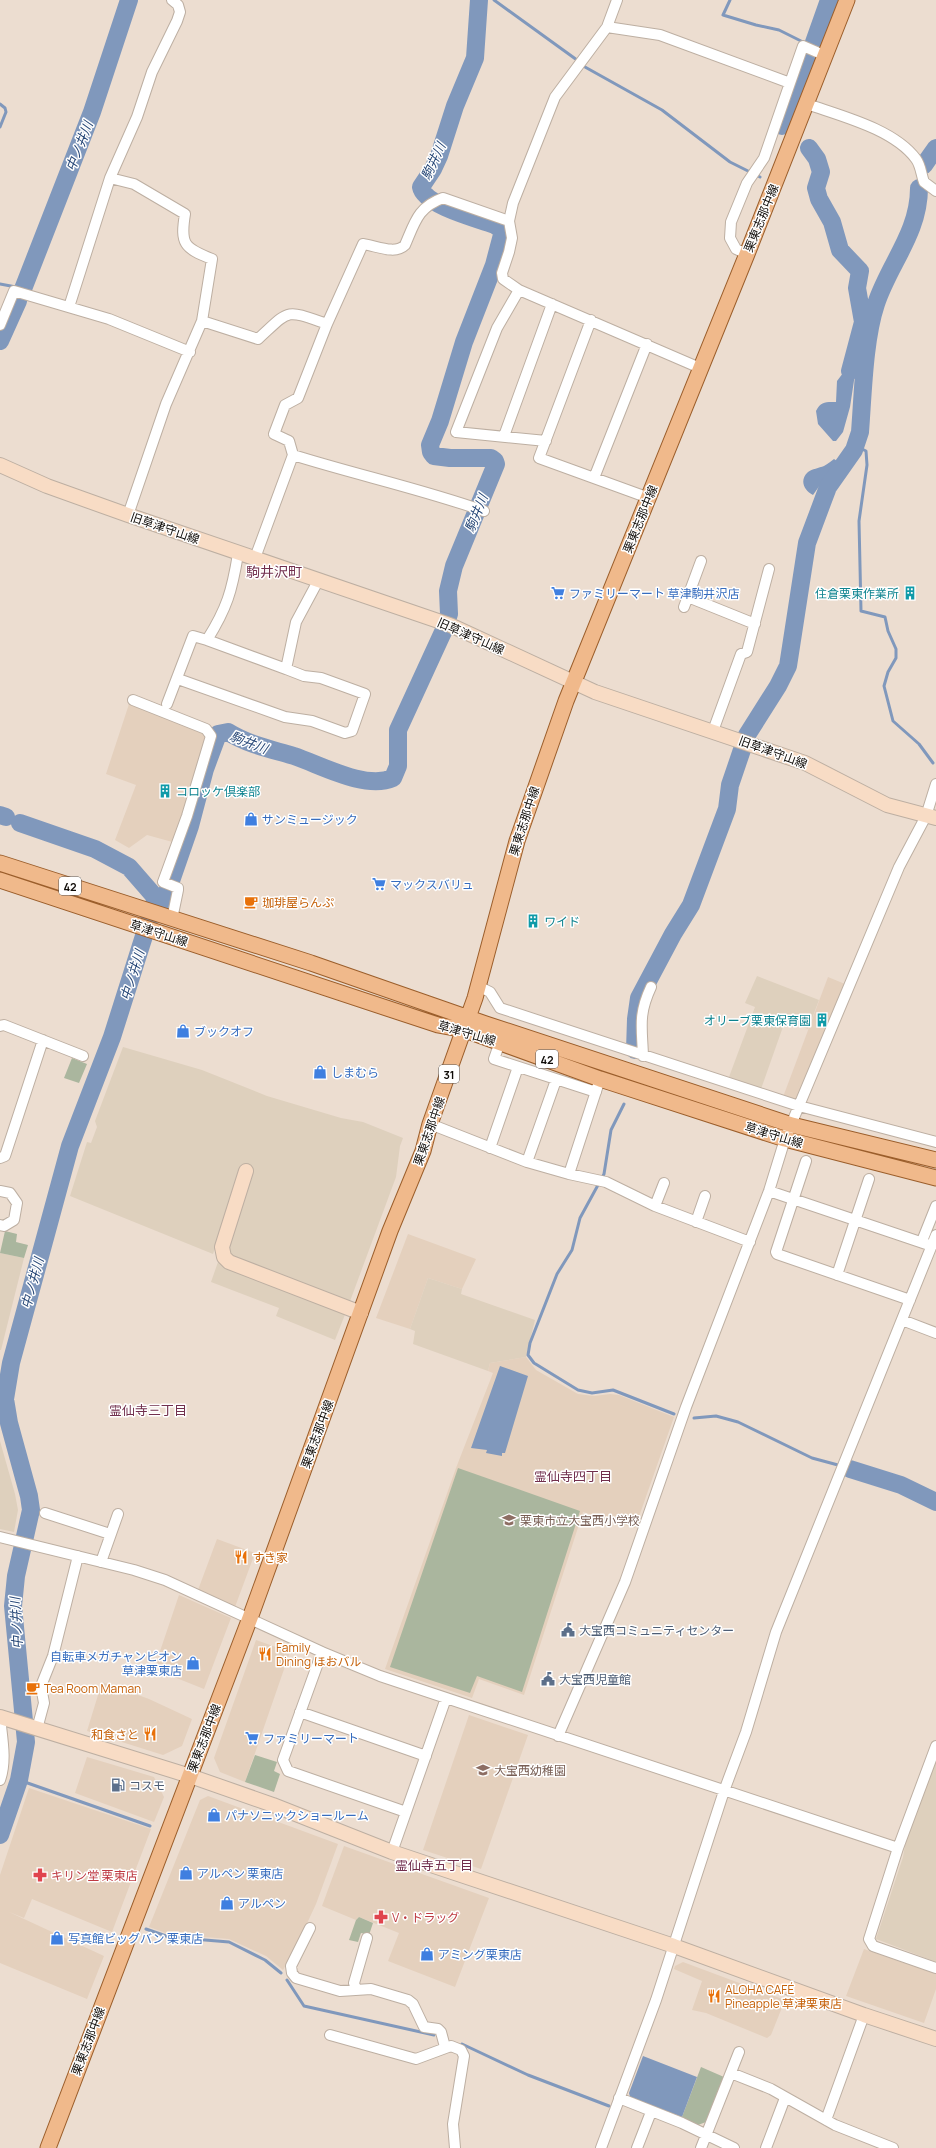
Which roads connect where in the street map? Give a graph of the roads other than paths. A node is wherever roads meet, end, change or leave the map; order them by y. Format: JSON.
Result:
{"nodes":[{"id":1,"x":172,"y":0,"type":"edge"},
{"id":2,"x":616,"y":0,"type":"edge"},
{"id":3,"x":847,"y":0,"type":"edge"},
{"id":4,"x":606,"y":26,"type":"junction"},
{"id":5,"x":826,"y":56,"type":"junction"},
{"id":6,"x":790,"y":83,"type":"junction"},
{"id":7,"x":807,"y":104,"type":"junction"},
{"id":8,"x":110,"y":178,"type":"junction"},
{"id":9,"x":936,"y":191,"type":"edge"},
{"id":10,"x":509,"y":221,"type":"junction"},
{"id":11,"x":747,"y":254,"type":"junction"},
{"id":12,"x":519,"y":290,"type":"junction"},
{"id":13,"x":552,"y":304,"type":"junction"},
{"id":14,"x":69,"y":307,"type":"junction"},
{"id":15,"x":591,"y":320,"type":"junction"},
{"id":16,"x":202,"y":321,"type":"junction"},
{"id":17,"x":327,"y":324,"type":"junction"},
{"id":18,"x":0,"y":325,"type":"edge"},
{"id":19,"x":647,"y":344,"type":"junction"},
{"id":20,"x":190,"y":352,"type":"junction"},
{"id":21,"x":700,"y":368,"type":"junction"},
{"id":22,"x":504,"y":436,"type":"junction"},
{"id":23,"x":546,"y":441,"type":"junction"},
{"id":24,"x":293,"y":455,"type":"junction"},
{"id":25,"x":0,"y":466,"type":"edge"},
{"id":26,"x":594,"y":478,"type":"junction"},
{"id":27,"x":649,"y":498,"type":"junction"},
{"id":28,"x":484,"y":511,"type":"dead end"},
{"id":29,"x":128,"y":515,"type":"junction"},
{"id":30,"x":238,"y":554,"type":"junction"},
{"id":31,"x":255,"y":558,"type":"junction"},
{"id":32,"x":701,"y":561,"type":"dead end"},
{"id":33,"x":769,"y":569,"type":"dead end"},
{"id":34,"x":318,"y":581,"type":"junction"},
{"id":35,"x":688,"y":597,"type":"junction"},
{"id":36,"x":684,"y":607,"type":"dead end"},
{"id":37,"x":755,"y":624,"type":"junction"},
{"id":38,"x":207,"y":640,"type":"junction"},
{"id":39,"x":286,"y":669,"type":"junction"},
{"id":40,"x":178,"y":679,"type":"junction"},
{"id":41,"x":573,"y":683,"type":"junction"},
{"id":42,"x":134,"y":700,"type":"dead end"},
{"id":43,"x":167,"y":704,"type":"dead end"},
{"id":44,"x":713,"y":731,"type":"junction"},
{"id":45,"x":936,"y":784,"type":"edge"},
{"id":46,"x":931,"y":817,"type":"edge"},
{"id":47,"x":0,"y":864,"type":"edge"},
{"id":48,"x":0,"y":880,"type":"edge"},
{"id":49,"x":169,"y":918,"type":"junction"},
{"id":50,"x":478,"y":986,"type":"junction"},
{"id":51,"x":651,"y":987,"type":"dead end"},
{"id":52,"x":466,"y":1024,"type":"junction"},
{"id":53,"x":0,"y":1026,"type":"edge"},
{"id":54,"x":43,"y":1040,"type":"junction"},
{"id":55,"x":500,"y":1042,"type":"junction"},
{"id":56,"x":83,"y":1056,"type":"dead end"},
{"id":57,"x":642,"y":1056,"type":"junction"},
{"id":58,"x":518,"y":1067,"type":"junction"},
{"id":59,"x":556,"y":1080,"type":"junction"},
{"id":60,"x":598,"y":1086,"type":"junction"},
{"id":61,"x":799,"y":1106,"type":"junction"},
{"id":62,"x":430,"y":1124,"type":"junction"},
{"id":63,"x":792,"y":1125,"type":"junction"},
{"id":64,"x":785,"y":1139,"type":"junction"},
{"id":65,"x":936,"y":1142,"type":"edge"},
{"id":66,"x":490,"y":1148,"type":"junction"},
{"id":67,"x":0,"y":1158,"type":"edge"},
{"id":68,"x":936,"y":1160,"type":"edge"},
{"id":69,"x":528,"y":1162,"type":"junction"},
{"id":70,"x":806,"y":1162,"type":"dead end"},
{"id":71,"x":246,"y":1171,"type":"dead end"},
{"id":72,"x":569,"y":1174,"type":"junction"},
{"id":73,"x":936,"y":1178,"type":"edge"},
{"id":74,"x":870,"y":1179,"type":"dead end"},
{"id":75,"x":664,"y":1183,"type":"dead end"},
{"id":76,"x":0,"y":1191,"type":"edge"},
{"id":77,"x":769,"y":1191,"type":"junction"},
{"id":78,"x":705,"y":1196,"type":"dead end"},
{"id":79,"x":793,"y":1199,"type":"junction"},
{"id":80,"x":655,"y":1206,"type":"junction"},
{"id":81,"x":936,"y":1206,"type":"edge"},
{"id":82,"x":856,"y":1220,"type":"junction"},
{"id":83,"x":696,"y":1222,"type":"junction"},
{"id":84,"x":0,"y":1225,"type":"edge"},
{"id":85,"x":936,"y":1235,"type":"edge"},
{"id":86,"x":922,"y":1241,"type":"junction"},
{"id":87,"x":750,"y":1242,"type":"junction"},
{"id":88,"x":932,"y":1246,"type":"junction"},
{"id":89,"x":837,"y":1275,"type":"junction"},
{"id":90,"x":910,"y":1300,"type":"junction"},
{"id":91,"x":361,"y":1313,"type":"junction"},
{"id":92,"x":902,"y":1320,"type":"junction"},
{"id":93,"x":936,"y":1333,"type":"edge"},
{"id":94,"x":45,"y":1513,"type":"dead end"},
{"id":95,"x":118,"y":1514,"type":"dead end"},
{"id":96,"x":110,"y":1534,"type":"junction"},
{"id":97,"x":0,"y":1537,"type":"edge"},
{"id":98,"x":78,"y":1556,"type":"junction"},
{"id":99,"x":101,"y":1562,"type":"junction"},
{"id":100,"x":250,"y":1618,"type":"junction"},
{"id":101,"x":322,"y":1652,"type":"junction"},
{"id":102,"x":446,"y":1698,"type":"junction"},
{"id":103,"x":300,"y":1712,"type":"junction"},
{"id":104,"x":4,"y":1719,"type":"edge"},
{"id":105,"x":36,"y":1728,"type":"junction"},
{"id":106,"x":558,"y":1736,"type":"junction"},
{"id":107,"x":936,"y":1746,"type":"edge"},
{"id":108,"x":426,"y":1756,"type":"junction"},
{"id":109,"x":190,"y":1776,"type":"junction"},
{"id":110,"x":0,"y":1780,"type":"edge"},
{"id":111,"x":724,"y":1791,"type":"junction"},
{"id":112,"x":406,"y":1812,"type":"junction"},
{"id":113,"x":898,"y":1848,"type":"junction"},
{"id":114,"x":392,"y":1852,"type":"junction"},
{"id":115,"x":310,"y":1928,"type":"dead end"},
{"id":116,"x":366,"y":1938,"type":"dead end"},
{"id":117,"x":674,"y":1946,"type":"junction"},
{"id":118,"x":936,"y":1968,"type":"edge"},
{"id":119,"x":356,"y":1990,"type":"junction"},
{"id":120,"x":864,"y":2015,"type":"junction"},
{"id":121,"x":330,"y":2035,"type":"dead end"},
{"id":122,"x":936,"y":2039,"type":"edge"},
{"id":123,"x":445,"y":2048,"type":"junction"},
{"id":124,"x":739,"y":2052,"type":"dead end"},
{"id":125,"x":731,"y":2073,"type":"junction"},
{"id":126,"x":619,"y":2098,"type":"junction"},
{"id":127,"x":785,"y":2098,"type":"junction"},
{"id":128,"x":651,"y":2112,"type":"junction"},
{"id":129,"x":826,"y":2120,"type":"junction"},
{"id":130,"x":706,"y":2134,"type":"junction"},
{"id":131,"x":48,"y":2148,"type":"edge"},
{"id":132,"x":455,"y":2148,"type":"edge"},
{"id":133,"x":601,"y":2148,"type":"edge"},
{"id":134,"x":637,"y":2148,"type":"edge"},
{"id":135,"x":701,"y":2148,"type":"edge"},
{"id":136,"x":734,"y":2148,"type":"edge"},
{"id":137,"x":766,"y":2148,"type":"edge"},
{"id":138,"x":893,"y":2148,"type":"edge"}],
"edges":[{"from":1,"to":8,"type":"street"},
{"from":2,"to":4,"type":"street"},
{"from":3,"to":5,"type":"main road","name":"栗東志那中線","number":"31"},
{"from":4,"to":6,"type":"street"},
{"from":4,"to":10,"type":"street"},
{"from":5,"to":6,"type":"street"},
{"from":5,"to":7,"type":"main road","name":"栗東志那中線","number":"31"},
{"from":6,"to":11,"type":"street"},
{"from":7,"to":9,"type":"street"},
{"from":7,"to":11,"type":"main road","name":"栗東志那中線","number":"31"},
{"from":8,"to":14,"type":"street"},
{"from":8,"to":16,"type":"street"},
{"from":10,"to":12,"type":"street"},
{"from":10,"to":17,"type":"street"},
{"from":11,"to":21,"type":"main road","name":"栗東志那中線","number":"31"},
{"from":12,"to":13,"type":"street"},
{"from":12,"to":22,"type":"street"},
{"from":13,"to":15,"type":"street"},
{"from":13,"to":22,"type":"street"},
{"from":14,"to":18,"type":"street"},
{"from":14,"to":20,"type":"street"},
{"from":15,"to":19,"type":"street"},
{"from":15,"to":23,"type":"street"},
{"from":16,"to":17,"type":"street"},
{"from":16,"to":20,"type":"street"},
{"from":17,"to":24,"type":"street"},
{"from":19,"to":21,"type":"street"},
{"from":19,"to":26,"type":"street"},
{"from":20,"to":29,"type":"street"},
{"from":21,"to":27,"type":"main road","name":"栗東志那中線","number":"31"},
{"from":22,"to":23,"type":"street"},
{"from":23,"to":26,"type":"street"},
{"from":24,"to":28,"type":"street"},
{"from":24,"to":31,"type":"street"},
{"from":25,"to":29,"type":"street","name":"旧草津守山線"},
{"from":26,"to":27,"type":"street"},
{"from":27,"to":41,"type":"main road","name":"栗東志那中線","number":"31"},
{"from":29,"to":30,"type":"street","name":"旧草津守山線"},
{"from":30,"to":31,"type":"street","name":"旧草津守山線"},
{"from":30,"to":38,"type":"street"},
{"from":31,"to":34,"type":"street","name":"旧草津守山線"},
{"from":32,"to":35,"type":"street"},
{"from":33,"to":37,"type":"street"},
{"from":34,"to":39,"type":"street"},
{"from":34,"to":41,"type":"street","name":"旧草津守山線"},
{"from":35,"to":36,"type":"street"},
{"from":35,"to":37,"type":"street"},
{"from":37,"to":44,"type":"street"},
{"from":38,"to":39,"type":"street"},
{"from":38,"to":40,"type":"street"},
{"from":39,"to":40,"type":"street"},
{"from":40,"to":43,"type":"street"},
{"from":41,"to":44,"type":"street","name":"旧草津守山線"},
{"from":41,"to":50,"type":"main road","name":"栗東志那中線","number":"31"},
{"from":42,"to":49,"type":"street"},
{"from":44,"to":46,"type":"street","name":"旧草津守山線"},
{"from":45,"to":46,"type":"street"},
{"from":46,"to":61,"type":"street"},
{"from":47,"to":49,"type":"main road","name":"草津守山線","number":"42"},
{"from":48,"to":52,"type":"main road","name":"草津守山線","number":"42"},
{"from":49,"to":52,"type":"main road","name":"草津守山線","number":"42"},
{"from":50,"to":52,"type":"main road","name":"栗東志那中線","number":"31"},
{"from":50,"to":57,"type":"street"},
{"from":51,"to":57,"type":"street"},
{"from":52,"to":55,"type":"main road","name":"草津守山線","number":"42"},
{"from":52,"to":62,"type":"main road","name":"栗東志那中線","number":"31"},
{"from":52,"to":63,"type":"main road","name":"草津守山線","number":"42"},
{"from":53,"to":54,"type":"street"},
{"from":54,"to":56,"type":"street"},
{"from":54,"to":67,"type":"street"},
{"from":55,"to":58,"type":"street"},
{"from":55,"to":60,"type":"main road","name":"草津守山線","number":"42"},
{"from":57,"to":61,"type":"street"},
{"from":58,"to":59,"type":"street"},
{"from":58,"to":66,"type":"street"},
{"from":59,"to":60,"type":"street"},
{"from":59,"to":69,"type":"street"},
{"from":60,"to":64,"type":"main road","name":"草津守山線","number":"42"},
{"from":60,"to":72,"type":"street"},
{"from":61,"to":63,"type":"street"},
{"from":61,"to":65,"type":"street"},
{"from":62,"to":66,"type":"street"},
{"from":62,"to":91,"type":"main road","name":"栗東志那中線","number":"31"},
{"from":63,"to":64,"type":"street"},
{"from":63,"to":68,"type":"main road","name":"草津守山線","number":"42"},
{"from":64,"to":73,"type":"main road","name":"草津守山線","number":"42"},
{"from":64,"to":77,"type":"street"},
{"from":66,"to":69,"type":"street"},
{"from":69,"to":72,"type":"street"},
{"from":70,"to":79,"type":"street"},
{"from":71,"to":91,"type":"street"},
{"from":72,"to":80,"type":"street"},
{"from":74,"to":82,"type":"street"},
{"from":75,"to":80,"type":"street"},
{"from":76,"to":84,"type":"street"},
{"from":77,"to":79,"type":"street"},
{"from":77,"to":87,"type":"street"},
{"from":78,"to":83,"type":"street"},
{"from":79,"to":82,"type":"street"},
{"from":79,"to":89,"type":"street"},
{"from":80,"to":83,"type":"street"},
{"from":81,"to":86,"type":"street"},
{"from":82,"to":86,"type":"street"},
{"from":82,"to":89,"type":"street"},
{"from":83,"to":87,"type":"street"},
{"from":85,"to":88,"type":"street"},
{"from":86,"to":88,"type":"street"},
{"from":87,"to":106,"type":"street"},
{"from":88,"to":90,"type":"street"},
{"from":89,"to":90,"type":"street"},
{"from":90,"to":92,"type":"street"},
{"from":91,"to":100,"type":"main road","name":"栗東志那中線","number":"31"},
{"from":92,"to":93,"type":"street"},
{"from":92,"to":111,"type":"street"},
{"from":94,"to":96,"type":"street"},
{"from":95,"to":96,"type":"street"},
{"from":96,"to":99,"type":"street"},
{"from":97,"to":98,"type":"street"},
{"from":98,"to":99,"type":"street"},
{"from":98,"to":105,"type":"street"},
{"from":99,"to":100,"type":"street"},
{"from":100,"to":101,"type":"street"},
{"from":100,"to":109,"type":"main road","name":"栗東志那中線","number":"31"},
{"from":101,"to":102,"type":"street"},
{"from":101,"to":103,"type":"street"},
{"from":102,"to":106,"type":"street"},
{"from":102,"to":108,"type":"street"},
{"from":103,"to":108,"type":"street"},
{"from":103,"to":112,"type":"street"},
{"from":104,"to":105,"type":"street"},
{"from":104,"to":110,"type":"street"},
{"from":105,"to":109,"type":"street"},
{"from":106,"to":111,"type":"street"},
{"from":107,"to":113,"type":"street"},
{"from":108,"to":112,"type":"street"},
{"from":109,"to":114,"type":"street"},
{"from":109,"to":131,"type":"main road","name":"栗東志那中線","number":"31"},
{"from":111,"to":113,"type":"street"},
{"from":111,"to":117,"type":"street"},
{"from":112,"to":114,"type":"street"},
{"from":113,"to":118,"type":"street"},
{"from":114,"to":117,"type":"street"},
{"from":115,"to":119,"type":"street"},
{"from":116,"to":119,"type":"street"},
{"from":117,"to":120,"type":"street"},
{"from":117,"to":126,"type":"street"},
{"from":119,"to":123,"type":"street"},
{"from":120,"to":122,"type":"street"},
{"from":120,"to":129,"type":"street"},
{"from":121,"to":123,"type":"street"},
{"from":123,"to":132,"type":"street"},
{"from":124,"to":125,"type":"street"},
{"from":125,"to":127,"type":"street"},
{"from":125,"to":130,"type":"street"},
{"from":126,"to":128,"type":"street"},
{"from":126,"to":133,"type":"street"},
{"from":127,"to":129,"type":"street"},
{"from":127,"to":137,"type":"street"},
{"from":128,"to":130,"type":"street"},
{"from":128,"to":134,"type":"street"},
{"from":129,"to":138,"type":"street"},
{"from":130,"to":135,"type":"street"},
{"from":130,"to":136,"type":"street"}]}
